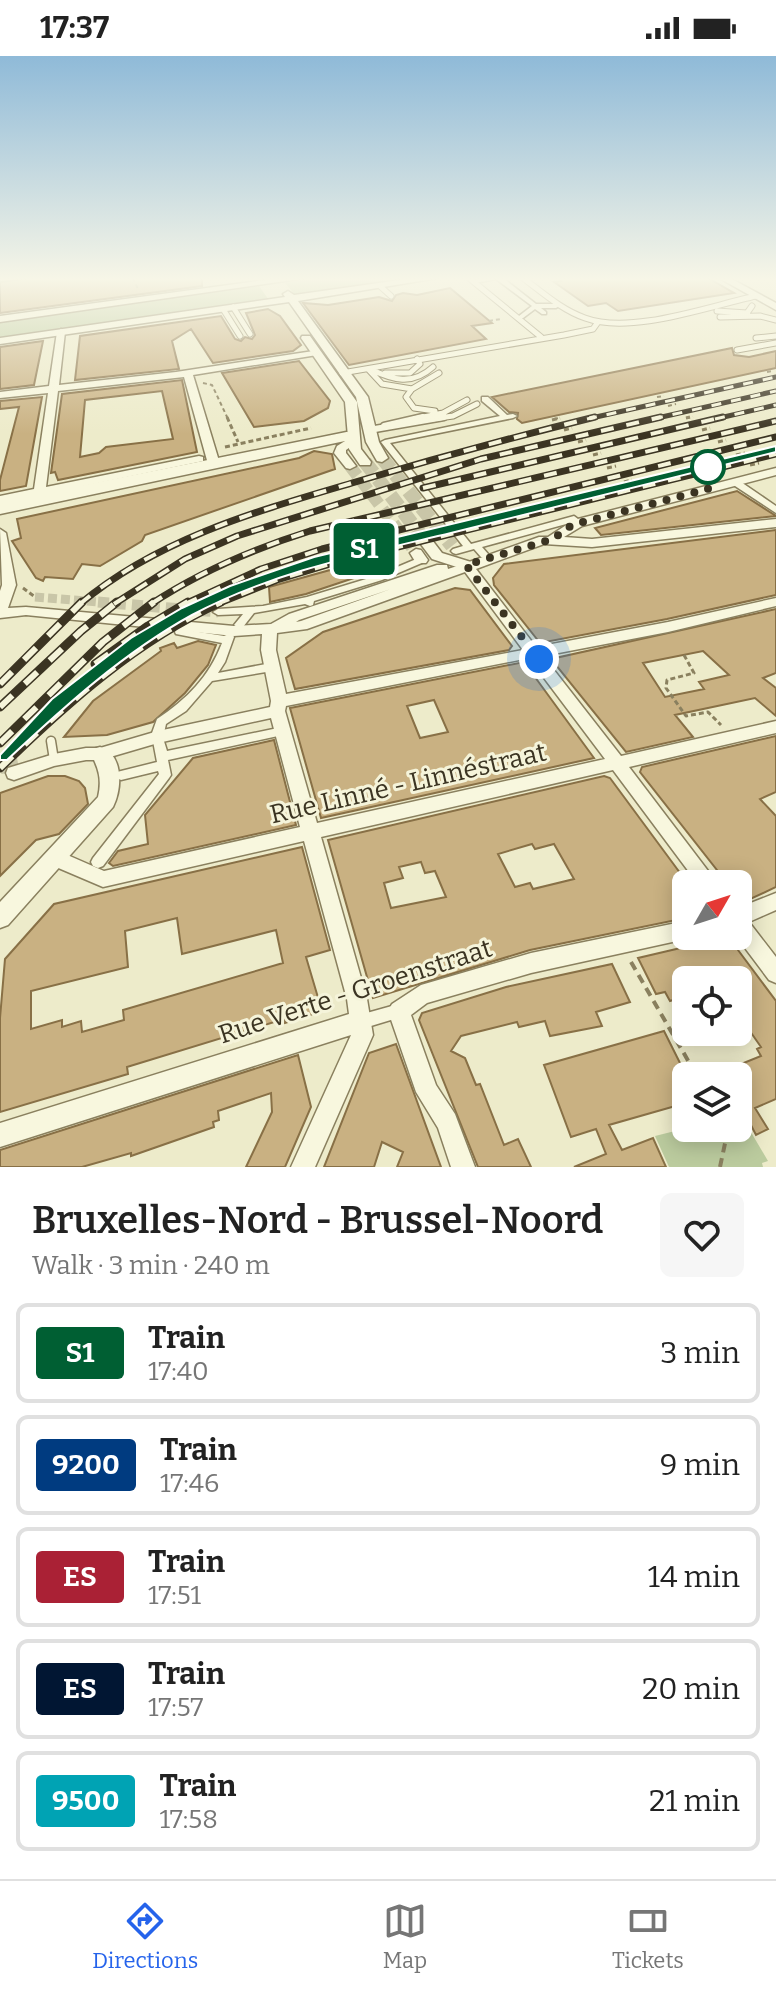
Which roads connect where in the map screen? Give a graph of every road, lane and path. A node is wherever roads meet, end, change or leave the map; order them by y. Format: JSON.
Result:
{"nodes":[{"id":1,"x":76,"y":330,"type":"edge"},
{"id":2,"x":237,"y":330,"type":"edge"},
{"id":3,"x":246,"y":330,"type":"edge"},
{"id":4,"x":300,"y":330,"type":"edge"},
{"id":5,"x":311,"y":330,"type":"edge"},
{"id":6,"x":532,"y":330,"type":"edge"},
{"id":7,"x":589,"y":330,"type":"edge"},
{"id":8,"x":61,"y":332,"type":"junction"},
{"id":9,"x":250,"y":334,"type":"dead end"},
{"id":10,"x":240,"y":336,"type":"dead end"},
{"id":11,"x":776,"y":336,"type":"edge"},
{"id":12,"x":541,"y":337,"type":"junction"},
{"id":13,"x":756,"y":338,"type":"dead end"},
{"id":14,"x":0,"y":341,"type":"edge"},
{"id":15,"x":776,"y":343,"type":"edge"},
{"id":16,"x":737,"y":350,"type":"dead end"},
{"id":17,"x":317,"y":352,"type":"junction"},
{"id":18,"x":417,"y":359,"type":"junction"},
{"id":19,"x":397,"y":363,"type":"junction"},
{"id":20,"x":389,"y":364,"type":"junction"},
{"id":21,"x":433,"y":367,"type":"dead end"},
{"id":22,"x":368,"y":368,"type":"junction"},
{"id":23,"x":773,"y":371,"type":"dead end"},
{"id":24,"x":767,"y":372,"type":"dead end"},
{"id":25,"x":439,"y":373,"type":"dead end"},
{"id":26,"x":188,"y":374,"type":"junction"},
{"id":27,"x":339,"y":374,"type":"junction"},
{"id":28,"x":201,"y":378,"type":"dead end"},
{"id":29,"x":53,"y":389,"type":"junction"},
{"id":30,"x":412,"y":389,"type":"junction"},
{"id":31,"x":0,"y":395,"type":"edge"},
{"id":32,"x":663,"y":395,"type":"dead end"},
{"id":33,"x":656,"y":397,"type":"dead end"},
{"id":34,"x":467,"y":400,"type":"dead end"},
{"id":35,"x":481,"y":402,"type":"joint"},
{"id":36,"x":677,"y":405,"type":"dead end"},
{"id":37,"x":414,"y":408,"type":"junction"},
{"id":38,"x":662,"y":408,"type":"dead end"},
{"id":39,"x":449,"y":410,"type":"junction"},
{"id":40,"x":692,"y":416,"type":"dead end"},
{"id":41,"x":409,"y":418,"type":"junction"},
{"id":42,"x":560,"y":418,"type":"dead end"},
{"id":43,"x":685,"y":418,"type":"dead end"},
{"id":44,"x":552,"y":420,"type":"dead end"},
{"id":45,"x":311,"y":428,"type":"dead end"},
{"id":46,"x":572,"y":428,"type":"dead end"},
{"id":47,"x":709,"y":428,"type":"dead end"},
{"id":48,"x":414,"y":430,"type":"dead end"},
{"id":49,"x":564,"y":430,"type":"dead end"},
{"id":50,"x":694,"y":431,"type":"dead end"},
{"id":51,"x":432,"y":434,"type":"junction"},
{"id":52,"x":358,"y":435,"type":"junction"},
{"id":53,"x":725,"y":439,"type":"dead end"},
{"id":54,"x":586,"y":440,"type":"dead end"},
{"id":55,"x":717,"y":441,"type":"dead end"},
{"id":56,"x":238,"y":442,"type":"junction"},
{"id":57,"x":578,"y":442,"type":"dead end"},
{"id":58,"x":223,"y":452,"type":"dead end"},
{"id":59,"x":744,"y":452,"type":"dead end"},
{"id":60,"x":601,"y":453,"type":"dead end"},
{"id":61,"x":735,"y":454,"type":"dead end"},
{"id":62,"x":593,"y":455,"type":"dead end"},
{"id":63,"x":382,"y":458,"type":"tunnel mouth"},
{"id":64,"x":212,"y":461,"type":"junction"},
{"id":65,"x":365,"y":462,"type":"tunnel mouth"},
{"id":66,"x":759,"y":463,"type":"dead end"},
{"id":67,"x":750,"y":465,"type":"dead end"},
{"id":68,"x":350,"y":466,"type":"dead end"},
{"id":69,"x":616,"y":466,"type":"dead end"},
{"id":70,"x":607,"y":468,"type":"dead end"},
{"id":71,"x":776,"y":471,"type":"edge"},
{"id":72,"x":632,"y":480,"type":"dead end"},
{"id":73,"x":624,"y":482,"type":"dead end"},
{"id":74,"x":735,"y":482,"type":"junction"},
{"id":75,"x":39,"y":497,"type":"junction"},
{"id":76,"x":0,"y":505,"type":"edge"},
{"id":77,"x":776,"y":510,"type":"edge"},
{"id":78,"x":574,"y":519,"type":"dead end"},
{"id":79,"x":776,"y":523,"type":"edge"},
{"id":80,"x":0,"y":533,"type":"edge"},
{"id":81,"x":553,"y":539,"type":"junction"},
{"id":82,"x":463,"y":547,"type":"junction"},
{"id":83,"x":422,"y":552,"type":"joint"},
{"id":84,"x":484,"y":555,"type":"dead end"},
{"id":85,"x":466,"y":565,"type":"junction"},
{"id":86,"x":18,"y":584,"type":"dead end"},
{"id":87,"x":35,"y":597,"type":"tunnel mouth"},
{"id":88,"x":776,"y":602,"type":"edge"},
{"id":89,"x":251,"y":610,"type":"junction"},
{"id":90,"x":0,"y":612,"type":"edge"},
{"id":91,"x":218,"y":612,"type":"tunnel mouth"},
{"id":92,"x":239,"y":625,"type":"dead end"},
{"id":93,"x":270,"y":629,"type":"junction"},
{"id":94,"x":180,"y":632,"type":"dead end"},
{"id":95,"x":535,"y":653,"type":"junction"},
{"id":96,"x":684,"y":655,"type":"dead end"},
{"id":97,"x":266,"y":668,"type":"dead end"},
{"id":98,"x":209,"y":678,"type":"junction"},
{"id":99,"x":278,"y":706,"type":"junction"},
{"id":100,"x":776,"y":727,"type":"edge"},
{"id":101,"x":278,"y":732,"type":"dead end"},
{"id":102,"x":731,"y":735,"type":"junction"},
{"id":103,"x":51,"y":741,"type":"dead end"},
{"id":104,"x":100,"y":754,"type":"junction"},
{"id":105,"x":54,"y":760,"type":"junction"},
{"id":106,"x":163,"y":761,"type":"junction"},
{"id":107,"x":618,"y":762,"type":"junction"},
{"id":108,"x":19,"y":767,"type":"tunnel mouth"},
{"id":109,"x":121,"y":775,"type":"dead end"},
{"id":110,"x":311,"y":832,"type":"junction"},
{"id":111,"x":56,"y":858,"type":"junction"},
{"id":112,"x":98,"y":862,"type":"dead end"},
{"id":113,"x":699,"y":870,"type":"edge"},
{"id":114,"x":776,"y":901,"type":"edge"},
{"id":115,"x":752,"y":911,"type":"edge"},
{"id":116,"x":0,"y":918,"type":"edge"},
{"id":117,"x":672,"y":933,"type":"edge"},
{"id":118,"x":752,"y":941,"type":"edge"},
{"id":119,"x":631,"y":962,"type":"dead end"},
{"id":120,"x":776,"y":973,"type":"edge"},
{"id":121,"x":399,"y":1011,"type":"junction"},
{"id":122,"x":361,"y":1021,"type":"junction"},
{"id":123,"x":689,"y":1062,"type":"edge"},
{"id":124,"x":0,"y":1135,"type":"edge"},
{"id":125,"x":725,"y":1142,"type":"edge"},
{"id":126,"x":303,"y":1167,"type":"edge"},
{"id":127,"x":463,"y":1167,"type":"edge"},
{"id":128,"x":719,"y":1167,"type":"edge"}],
"edges":[{"from":1,"to":8,"type":"street"},
{"from":2,"to":10,"type":"lane"},
{"from":3,"to":9,"type":"lane"},
{"from":4,"to":17,"type":"street"},
{"from":5,"to":27,"type":"street"},
{"from":6,"to":12,"type":"lane"},
{"from":7,"to":12,"type":"lane"},
{"from":8,"to":14,"type":"street"},
{"from":8,"to":29,"type":"street"},
{"from":11,"to":13,"type":"lane"},
{"from":12,"to":18,"type":"lane"},
{"from":15,"to":16,"type":"lane"},
{"from":17,"to":26,"type":"street"},
{"from":17,"to":27,"type":"street"},
{"from":18,"to":19,"type":"lane"},
{"from":18,"to":22,"type":"lane"},
{"from":19,"to":20,"type":"lane"},
{"from":19,"to":20,"type":"lane"},
{"from":20,"to":22,"type":"lane"},
{"from":21,"to":22,"type":"lane"},
{"from":22,"to":27,"type":"lane"},
{"from":22,"to":30,"type":"lane"},
{"from":23,"to":24,"type":"path"},
{"from":25,"to":30,"type":"lane"},
{"from":26,"to":29,"type":"street"},
{"from":26,"to":64,"type":"street"},
{"from":27,"to":52,"type":"street"},
{"from":28,"to":56,"type":"path"},
{"from":29,"to":31,"type":"street"},
{"from":29,"to":75,"type":"street"},
{"from":30,"to":37,"type":"lane"},
{"from":32,"to":33,"type":"path"},
{"from":34,"to":39,"type":"lane"},
{"from":35,"to":51,"type":"street"},
{"from":35,"to":52,"type":"lane"},
{"from":36,"to":38,"type":"path"},
{"from":37,"to":39,"type":"lane"},
{"from":37,"to":41,"type":"lane"},
{"from":39,"to":41,"type":"lane"},
{"from":40,"to":43,"type":"path"},
{"from":41,"to":52,"type":"lane"},
{"from":42,"to":44,"type":"path"},
{"from":45,"to":56,"type":"path"},
{"from":46,"to":49,"type":"path"},
{"from":47,"to":50,"type":"path"},
{"from":48,"to":51,"type":"street"},
{"from":51,"to":82,"type":"street"},
{"from":52,"to":63,"type":"street"},
{"from":52,"to":64,"type":"street"},
{"from":52,"to":65,"type":"street"},
{"from":52,"to":68,"type":"street"},
{"from":53,"to":55,"type":"path"},
{"from":54,"to":57,"type":"path"},
{"from":56,"to":58,"type":"path"},
{"from":59,"to":61,"type":"path"},
{"from":60,"to":62,"type":"path"},
{"from":64,"to":75,"type":"street"},
{"from":66,"to":67,"type":"path"},
{"from":69,"to":70,"type":"path"},
{"from":71,"to":74,"type":"street"},
{"from":72,"to":73,"type":"path"},
{"from":74,"to":77,"type":"street"},
{"from":74,"to":81,"type":"street"},
{"from":75,"to":76,"type":"street"},
{"from":78,"to":82,"type":"street"},
{"from":79,"to":81,"type":"street"},
{"from":80,"to":90,"type":"street"},
{"from":81,"to":85,"type":"street"},
{"from":82,"to":84,"type":"street"},
{"from":82,"to":85,"type":"street"},
{"from":83,"to":85,"type":"street"},
{"from":83,"to":89,"type":"street"},
{"from":85,"to":93,"type":"street"},
{"from":85,"to":95,"type":"street"},
{"from":86,"to":87,"type":"path"},
{"from":88,"to":95,"type":"street"},
{"from":89,"to":91,"type":"street"},
{"from":89,"to":92,"type":"street"},
{"from":90,"to":93,"type":"street"},
{"from":93,"to":99,"type":"street"},
{"from":94,"to":98,"type":"street"},
{"from":95,"to":99,"type":"street"},
{"from":95,"to":107,"type":"street"},
{"from":96,"to":102,"type":"path"},
{"from":97,"to":98,"type":"street"},
{"from":98,"to":106,"type":"street"},
{"from":99,"to":104,"type":"street"},
{"from":99,"to":110,"type":"street"},
{"from":100,"to":102,"type":"street","name":"Rue Linné - Linnéstraat"},
{"from":101,"to":106,"type":"street"},
{"from":102,"to":107,"type":"street","name":"Rue Linné - Linnéstraat"},
{"from":103,"to":105,"type":"lane"},
{"from":104,"to":105,"type":"street"},
{"from":104,"to":111,"type":"street"},
{"from":105,"to":108,"type":"street"},
{"from":106,"to":109,"type":"street"},
{"from":106,"to":112,"type":"street"},
{"from":107,"to":110,"type":"street","name":"Rue Linné - Linnéstraat"},
{"from":107,"to":113,"type":"street"},
{"from":110,"to":111,"type":"street","name":"Rue Linné - Linnéstraat"},
{"from":110,"to":122,"type":"street"},
{"from":111,"to":116,"type":"street"},
{"from":114,"to":115,"type":"street"},
{"from":117,"to":121,"type":"street","name":"Rue Verte - Groenstraat"},
{"from":118,"to":120,"type":"street"},
{"from":119,"to":123,"type":"path"},
{"from":121,"to":122,"type":"street","name":"Rue Verte - Groenstraat"},
{"from":121,"to":127,"type":"street"},
{"from":122,"to":124,"type":"street","name":"Rue Verte - Groenstraat"},
{"from":122,"to":126,"type":"street"},
{"from":125,"to":128,"type":"path"}]}
